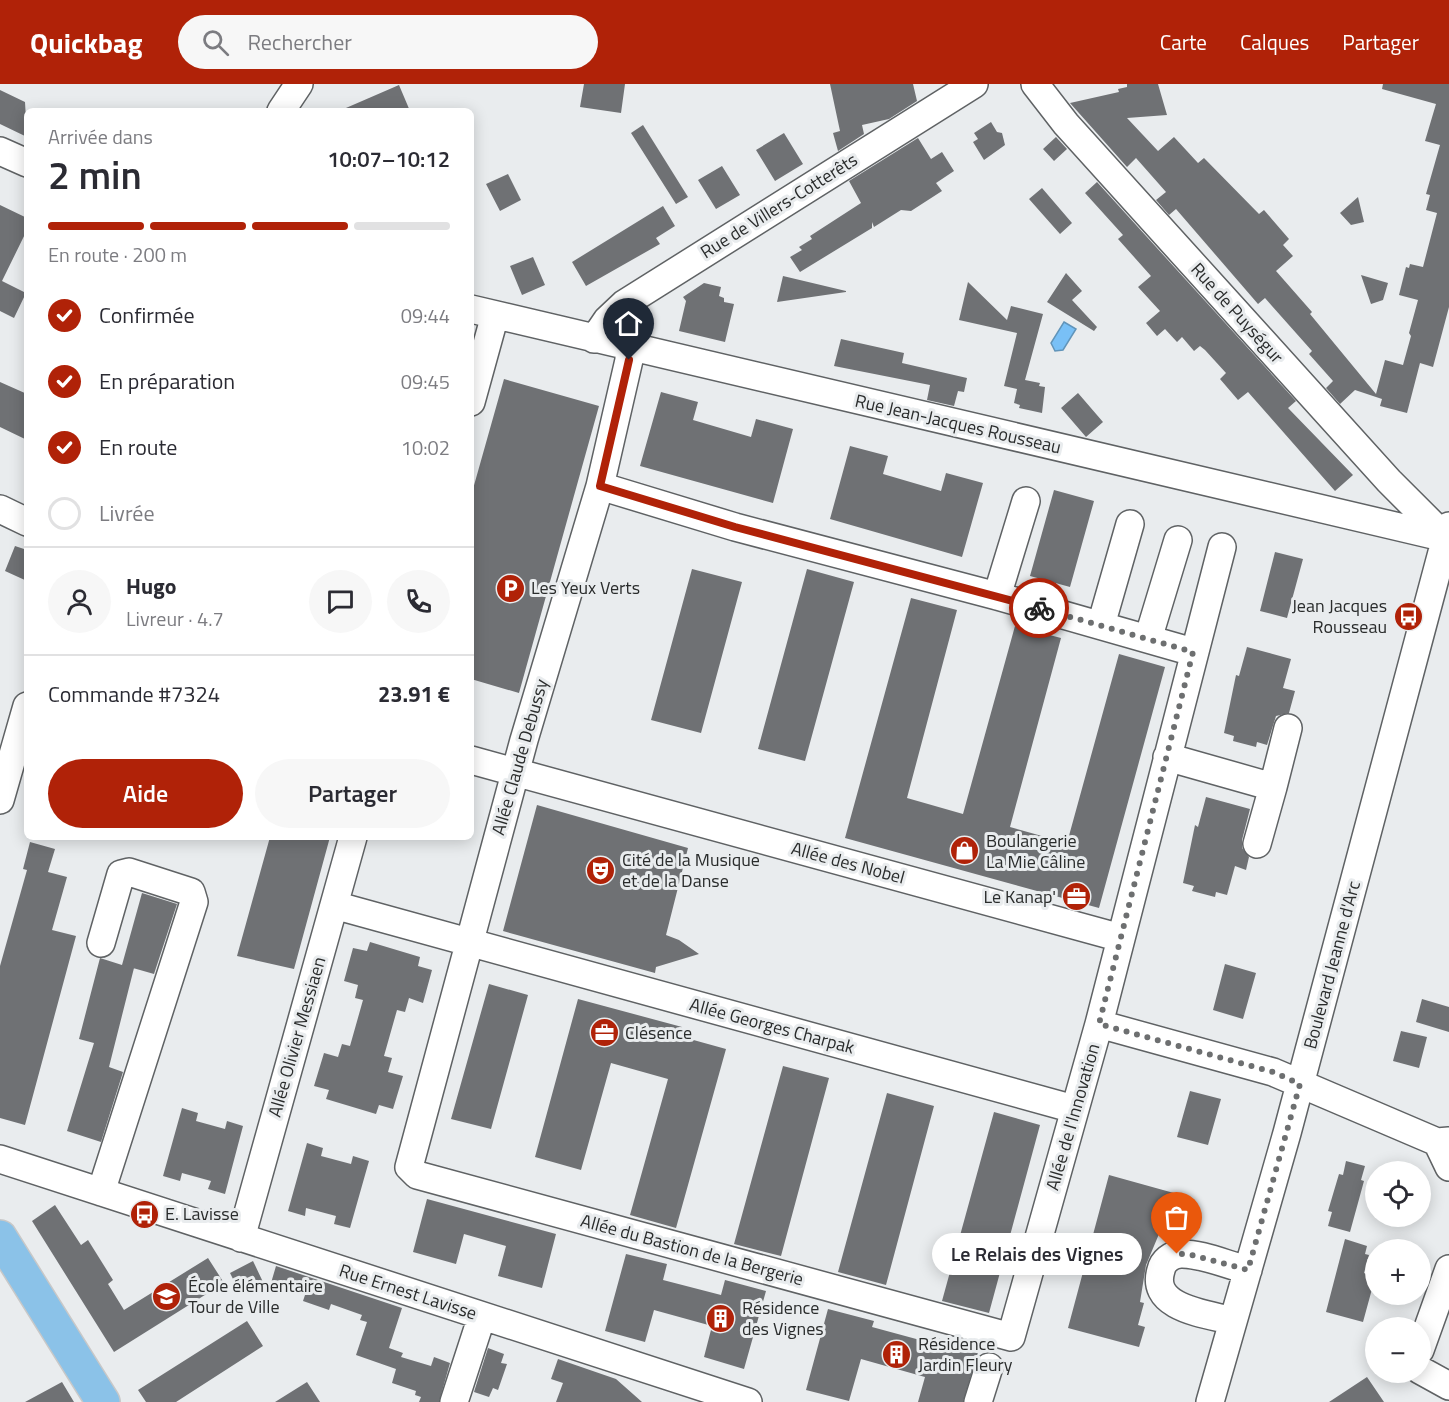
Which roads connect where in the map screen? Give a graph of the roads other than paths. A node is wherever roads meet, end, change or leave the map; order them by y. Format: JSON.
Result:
{"nodes":[{"id":1,"x":299,"y":84,"type":"edge"},
{"id":2,"x":974,"y":84,"type":"edge"},
{"id":3,"x":1035,"y":84,"type":"edge"},
{"id":4,"x":283,"y":108,"type":"edge"},
{"id":5,"x":0,"y":151,"type":"edge"},
{"id":6,"x":24,"y":162,"type":"edge"},
{"id":7,"x":483,"y":312,"type":"edge"},
{"id":8,"x":594,"y":339,"type":"junction"},
{"id":9,"x":630,"y":347,"type":"junction"},
{"id":10,"x":474,"y":380,"type":"edge"},
{"id":11,"x":600,"y":486,"type":"junction"},
{"id":12,"x":1403,"y":496,"type":"junction"},
{"id":13,"x":1026,"y":501,"type":"dead end"},
{"id":14,"x":0,"y":509,"type":"edge"},
{"id":15,"x":24,"y":521,"type":"edge"},
{"id":16,"x":1130,"y":524,"type":"dead end"},
{"id":17,"x":1388,"y":525,"type":"junction"},
{"id":18,"x":1448,"y":534,"type":"edge"},
{"id":19,"x":1178,"y":540,"type":"dead end"},
{"id":20,"x":1221,"y":547,"type":"dead end"},
{"id":21,"x":997,"y":596,"type":"junction"},
{"id":22,"x":1101,"y":626,"type":"junction"},
{"id":23,"x":1148,"y":639,"type":"junction"},
{"id":24,"x":1193,"y":652,"type":"junction"},
{"id":25,"x":24,"y":716,"type":"edge"},
{"id":26,"x":1288,"y":728,"type":"dead end"},
{"id":27,"x":1167,"y":757,"type":"junction"},
{"id":28,"x":474,"y":761,"type":"edge"},
{"id":29,"x":516,"y":772,"type":"junction"},
{"id":30,"x":1273,"y":787,"type":"junction"},
{"id":31,"x":0,"y":800,"type":"edge"},
{"id":32,"x":352,"y":840,"type":"edge"},
{"id":33,"x":1257,"y":844,"type":"dead end"},
{"id":34,"x":334,"y":905,"type":"junction"},
{"id":35,"x":1121,"y":938,"type":"junction"},
{"id":36,"x":470,"y":942,"type":"junction"},
{"id":37,"x":101,"y":943,"type":"dead end"},
{"id":38,"x":1099,"y":1024,"type":"junction"},
{"id":39,"x":1300,"y":1084,"type":"junction"},
{"id":40,"x":1074,"y":1109,"type":"junction"},
{"id":41,"x":1443,"y":1141,"type":"edge"},
{"id":42,"x":0,"y":1159,"type":"edge"},
{"id":43,"x":409,"y":1167,"type":"joint"},
{"id":44,"x":1449,"y":1167,"type":"edge"},
{"id":45,"x":101,"y":1192,"type":"junction"},
{"id":46,"x":0,"y":1237,"type":"edge"},
{"id":47,"x":241,"y":1238,"type":"junction"},
{"id":48,"x":1449,"y":1269,"type":"edge"},
{"id":49,"x":1248,"y":1270,"type":"junction"},
{"id":50,"x":482,"y":1316,"type":"junction"},
{"id":51,"x":1431,"y":1319,"type":"edge"},
{"id":52,"x":1233,"y":1321,"type":"junction"},
{"id":53,"x":1011,"y":1337,"type":"joint"},
{"id":54,"x":989,"y":1367,"type":"dead end"},
{"id":55,"x":1431,"y":1377,"type":"edge"},
{"id":56,"x":1449,"y":1386,"type":"edge"},
{"id":57,"x":103,"y":1402,"type":"edge"},
{"id":58,"x":454,"y":1402,"type":"edge"},
{"id":59,"x":748,"y":1402,"type":"edge"},
{"id":60,"x":978,"y":1402,"type":"edge"},
{"id":61,"x":1210,"y":1402,"type":"edge"}],
"edges":[{"from":1,"to":4,"type":"street"},
{"from":2,"to":8,"type":"street","name":"Rue de Villers-Cotterêts"},
{"from":3,"to":12,"type":"street","name":"Rue de Puységur"},
{"from":5,"to":6,"type":"street"},
{"from":7,"to":8,"type":"street","name":"Rue Jean-Jacques Rousseau"},
{"from":7,"to":10,"type":"street"},
{"from":8,"to":9,"type":"street","name":"Rue Jean-Jacques Rousseau"},
{"from":9,"to":11,"type":"street","name":"Allée Claude Debussy"},
{"from":9,"to":17,"type":"street","name":"Rue Jean-Jacques Rousseau"},
{"from":11,"to":21,"type":"street"},
{"from":11,"to":29,"type":"street","name":"Allée Claude Debussy"},
{"from":12,"to":17,"type":"street"},
{"from":12,"to":18,"type":"street","name":"Rue de Puységur"},
{"from":13,"to":21,"type":"street"},
{"from":14,"to":15,"type":"street"},
{"from":16,"to":22,"type":"street"},
{"from":17,"to":18,"type":"street","name":"Rue Jean-Jacques Rousseau"},
{"from":18,"to":39,"type":"street","name":"Boulevard Jeanne d'Arc"},
{"from":19,"to":23,"type":"street"},
{"from":20,"to":24,"type":"street","name":"Allée de l'Innovation"},
{"from":21,"to":22,"type":"street"},
{"from":22,"to":23,"type":"street"},
{"from":23,"to":24,"type":"street"},
{"from":24,"to":27,"type":"street","name":"Allée de l'Innovation"},
{"from":25,"to":31,"type":"street"},
{"from":26,"to":30,"type":"street"},
{"from":27,"to":30,"type":"street"},
{"from":27,"to":35,"type":"street","name":"Allée de l'Innovation"},
{"from":28,"to":29,"type":"street","name":"Allée des Nobel"},
{"from":29,"to":35,"type":"street","name":"Allée des Nobel"},
{"from":29,"to":36,"type":"street","name":"Allée Claude Debussy"},
{"from":30,"to":33,"type":"street"},
{"from":32,"to":34,"type":"street","name":"Allée Olivier Messiaen"},
{"from":34,"to":36,"type":"street","name":"Allée Georges Charpak"},
{"from":34,"to":47,"type":"street","name":"Allée Olivier Messiaen"},
{"from":35,"to":38,"type":"street","name":"Allée de l'Innovation"},
{"from":36,"to":40,"type":"street","name":"Allée Georges Charpak"},
{"from":36,"to":43,"type":"street","name":"Allée Claude Debussy"},
{"from":37,"to":45,"type":"street"},
{"from":38,"to":39,"type":"street"},
{"from":38,"to":40,"type":"street","name":"Allée de l'Innovation"},
{"from":39,"to":41,"type":"street"},
{"from":39,"to":49,"type":"street","name":"Boulevard Jeanne d'Arc"},
{"from":40,"to":53,"type":"street","name":"Allée de l'Innovation"},
{"from":41,"to":44,"type":"street"},
{"from":42,"to":45,"type":"street","name":"Rue Ernest Lavisse"},
{"from":43,"to":53,"type":"street","name":"Allée du Bastion de la Bergerie"},
{"from":45,"to":47,"type":"street","name":"Rue Ernest Lavisse"},
{"from":46,"to":57,"type":"main road"},
{"from":47,"to":50,"type":"street","name":"Rue Ernest Lavisse"},
{"from":48,"to":51,"type":"street"},
{"from":49,"to":52,"type":"street","name":"Boulevard Jeanne d'Arc"},
{"from":49,"to":52,"type":"street"},
{"from":50,"to":58,"type":"street"},
{"from":50,"to":59,"type":"street","name":"Rue Ernest Lavisse"},
{"from":52,"to":61,"type":"street","name":"Boulevard Jeanne d'Arc"},
{"from":54,"to":60,"type":"street"},
{"from":55,"to":56,"type":"street"}]}
